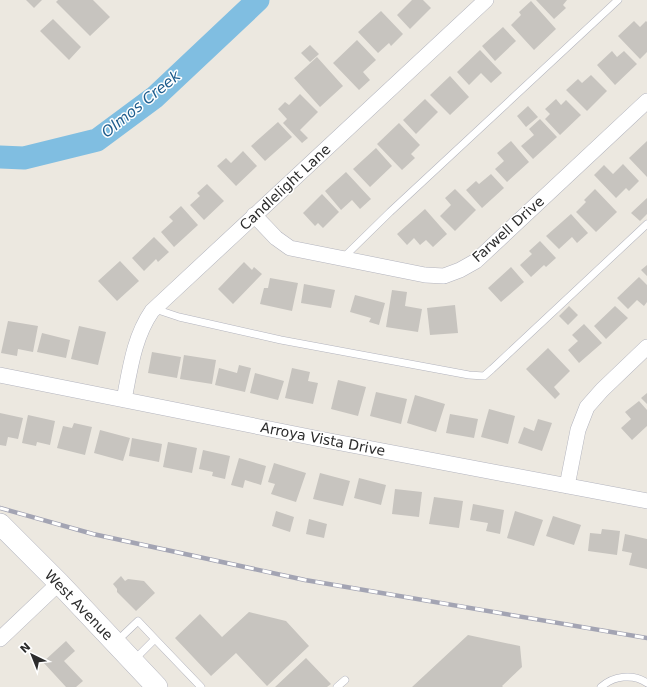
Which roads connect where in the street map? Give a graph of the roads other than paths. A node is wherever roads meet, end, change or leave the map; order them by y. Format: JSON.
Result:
{"nodes":[{"id":1,"x":486,"y":0,"type":"edge"},
{"id":2,"x":618,"y":0,"type":"edge"},
{"id":3,"x":647,"y":101,"type":"edge"},
{"id":4,"x":254,"y":215,"type":"junction"},
{"id":5,"x":647,"y":224,"type":"edge"},
{"id":6,"x":343,"y":258,"type":"junction"},
{"id":7,"x":155,"y":309,"type":"junction"},
{"id":8,"x":647,"y":347,"type":"edge"},
{"id":9,"x":0,"y":375,"type":"edge"},
{"id":10,"x":124,"y":400,"type":"junction"},
{"id":11,"x":567,"y":486,"type":"junction"},
{"id":12,"x":647,"y":501,"type":"edge"},
{"id":13,"x":0,"y":524,"type":"edge"},
{"id":14,"x":59,"y":583,"type":"junction"},
{"id":15,"x":1,"y":636,"type":"edge"},
{"id":16,"x":155,"y":639,"type":"junction"},
{"id":17,"x":115,"y":643,"type":"junction"},
{"id":18,"x":132,"y":662,"type":"junction"},
{"id":19,"x":345,"y":680,"type":"dead end"},
{"id":20,"x":647,"y":683,"type":"edge"},
{"id":21,"x":157,"y":687,"type":"edge"},
{"id":22,"x":201,"y":687,"type":"edge"},
{"id":23,"x":336,"y":687,"type":"edge"},
{"id":24,"x":601,"y":687,"type":"edge"}],
"edges":[{"from":1,"to":4,"type":"street","name":"Candlelight Lane"},
{"from":2,"to":6,"type":"lane"},
{"from":3,"to":6,"type":"street","name":"Farwell Drive"},
{"from":4,"to":6,"type":"street","name":"Farwell Drive"},
{"from":4,"to":7,"type":"street","name":"Candlelight Lane"},
{"from":5,"to":7,"type":"lane"},
{"from":7,"to":10,"type":"street","name":"Candlelight Lane"},
{"from":8,"to":11,"type":"street"},
{"from":9,"to":10,"type":"street","name":"Arroya Vista Drive"},
{"from":10,"to":11,"type":"street","name":"Arroya Vista Drive"},
{"from":11,"to":12,"type":"street","name":"Arroya Vista Drive"},
{"from":13,"to":14,"type":"main road","name":"West Avenue"},
{"from":14,"to":15,"type":"street"},
{"from":14,"to":17,"type":"main road","name":"West Avenue"},
{"from":16,"to":17,"type":"lane"},
{"from":16,"to":18,"type":"lane"},
{"from":16,"to":22,"type":"lane"},
{"from":17,"to":18,"type":"main road","name":"West Avenue"},
{"from":18,"to":21,"type":"main road","name":"West Avenue"},
{"from":19,"to":23,"type":"lane"},
{"from":20,"to":24,"type":"lane"}]}
